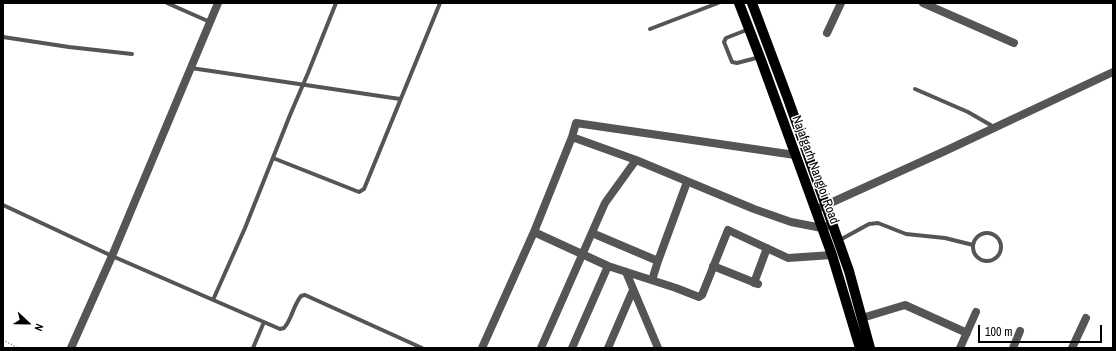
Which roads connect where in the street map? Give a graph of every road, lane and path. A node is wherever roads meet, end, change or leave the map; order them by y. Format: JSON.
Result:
{"nodes":[{"id":1,"x":167,"y":3,"type":"edge"},
{"id":2,"x":218,"y":3,"type":"edge"},
{"id":3,"x":336,"y":3,"type":"edge"},
{"id":4,"x":440,"y":3,"type":"edge"},
{"id":5,"x":718,"y":3,"type":"edge"},
{"id":6,"x":739,"y":3,"type":"edge"},
{"id":7,"x":752,"y":3,"type":"edge"},
{"id":8,"x":841,"y":3,"type":"edge"},
{"id":9,"x":923,"y":3,"type":"edge"},
{"id":10,"x":210,"y":22,"type":"junction"},
{"id":11,"x":759,"y":22,"type":"junction"},
{"id":12,"x":748,"y":27,"type":"junction"},
{"id":13,"x":650,"y":29,"type":"dead end"},
{"id":14,"x":827,"y":34,"type":"dead end"},
{"id":15,"x":3,"y":37,"type":"edge"},
{"id":16,"x":1014,"y":43,"type":"dead end"},
{"id":17,"x":132,"y":54,"type":"dead end"},
{"id":18,"x":760,"y":57,"type":"junction"},
{"id":19,"x":191,"y":68,"type":"junction"},
{"id":20,"x":1113,"y":72,"type":"edge"},
{"id":21,"x":781,"y":80,"type":"junction"},
{"id":22,"x":303,"y":85,"type":"junction"},
{"id":23,"x":770,"y":85,"type":"junction"},
{"id":24,"x":915,"y":89,"type":"dead end"},
{"id":25,"x":400,"y":99,"type":"junction"},
{"id":26,"x":995,"y":128,"type":"junction"},
{"id":27,"x":572,"y":137,"type":"junction"},
{"id":28,"x":795,"y":154,"type":"junction"},
{"id":29,"x":273,"y":158,"type":"junction"},
{"id":30,"x":636,"y":160,"type":"junction"},
{"id":31,"x":687,"y":182,"type":"junction"},
{"id":32,"x":3,"y":205,"type":"edge"},
{"id":33,"x":825,"y":206,"type":"junction"},
{"id":34,"x":816,"y":210,"type":"junction"},
{"id":35,"x":832,"y":224,"type":"junction"},
{"id":36,"x":822,"y":228,"type":"junction"},
{"id":37,"x":534,"y":232,"type":"junction"},
{"id":38,"x":592,"y":233,"type":"junction"},
{"id":39,"x":838,"y":241,"type":"junction"},
{"id":40,"x":973,"y":246,"type":"junction"},
{"id":41,"x":767,"y":248,"type":"junction"},
{"id":42,"x":582,"y":254,"type":"junction"},
{"id":43,"x":832,"y":255,"type":"junction"},
{"id":44,"x":112,"y":256,"type":"junction"},
{"id":45,"x":658,"y":261,"type":"junction"},
{"id":46,"x":608,"y":266,"type":"junction"},
{"id":47,"x":713,"y":266,"type":"junction"},
{"id":48,"x":626,"y":272,"type":"junction"},
{"id":49,"x":652,"y":280,"type":"junction"},
{"id":50,"x":634,"y":290,"type":"junction"},
{"id":51,"x":213,"y":300,"type":"junction"},
{"id":52,"x":976,"y":312,"type":"dead end"},
{"id":53,"x":862,"y":318,"type":"junction"},
{"id":54,"x":1086,"y":318,"type":"dead end"},
{"id":55,"x":264,"y":322,"type":"junction"},
{"id":56,"x":1020,"y":331,"type":"dead end"},
{"id":57,"x":967,"y":333,"type":"junction"},
{"id":58,"x":3,"y":340,"type":"edge"},
{"id":59,"x":657,"y":344,"type":"edge"},
{"id":60,"x":18,"y":348,"type":"edge"},
{"id":61,"x":71,"y":348,"type":"edge"},
{"id":62,"x":253,"y":348,"type":"edge"},
{"id":63,"x":422,"y":348,"type":"edge"},
{"id":64,"x":482,"y":348,"type":"edge"},
{"id":65,"x":541,"y":348,"type":"edge"},
{"id":66,"x":572,"y":348,"type":"edge"},
{"id":67,"x":608,"y":348,"type":"edge"},
{"id":68,"x":651,"y":348,"type":"edge"},
{"id":69,"x":860,"y":348,"type":"edge"},
{"id":70,"x":870,"y":348,"type":"edge"},
{"id":71,"x":960,"y":348,"type":"edge"},
{"id":72,"x":1013,"y":348,"type":"edge"},
{"id":73,"x":1072,"y":348,"type":"edge"}],
"edges":[{"from":1,"to":10,"type":"lane"},
{"from":2,"to":10,"type":"street"},
{"from":3,"to":22,"type":"lane"},
{"from":4,"to":25,"type":"lane"},
{"from":5,"to":13,"type":"lane"},
{"from":6,"to":12,"type":"main road","name":"Najafgarh Nangloi Road"},
{"from":7,"to":11,"type":"main road"},
{"from":8,"to":14,"type":"street"},
{"from":9,"to":16,"type":"street"},
{"from":10,"to":19,"type":"street"},
{"from":11,"to":12,"type":"main road"},
{"from":11,"to":21,"type":"main road"},
{"from":12,"to":18,"type":"main road","name":"Najafgarh Nangloi Road"},
{"from":12,"to":18,"type":"lane"},
{"from":15,"to":17,"type":"lane"},
{"from":18,"to":23,"type":"main road","name":"Najafgarh Nangloi Road"},
{"from":19,"to":22,"type":"lane"},
{"from":19,"to":44,"type":"street"},
{"from":20,"to":26,"type":"street"},
{"from":21,"to":23,"type":"main road"},
{"from":21,"to":33,"type":"main road"},
{"from":22,"to":25,"type":"lane"},
{"from":22,"to":29,"type":"lane"},
{"from":23,"to":28,"type":"main road","name":"Najafgarh Nangloi Road"},
{"from":24,"to":26,"type":"lane"},
{"from":25,"to":29,"type":"lane"},
{"from":26,"to":33,"type":"street"},
{"from":27,"to":28,"type":"street"},
{"from":27,"to":30,"type":"street"},
{"from":27,"to":37,"type":"street"},
{"from":28,"to":34,"type":"main road","name":"Najafgarh Nangloi Road"},
{"from":29,"to":51,"type":"lane"},
{"from":30,"to":31,"type":"street"},
{"from":30,"to":38,"type":"street"},
{"from":31,"to":36,"type":"street"},
{"from":31,"to":45,"type":"street"},
{"from":32,"to":44,"type":"lane"},
{"from":33,"to":34,"type":"street"},
{"from":33,"to":35,"type":"main road"},
{"from":34,"to":36,"type":"main road","name":"Najafgarh Nangloi Road"},
{"from":35,"to":36,"type":"street"},
{"from":35,"to":39,"type":"main road"},
{"from":36,"to":43,"type":"main road","name":"Najafgarh Nangloi Road"},
{"from":37,"to":42,"type":"street"},
{"from":37,"to":64,"type":"street"},
{"from":38,"to":42,"type":"street"},
{"from":38,"to":45,"type":"street"},
{"from":39,"to":40,"type":"lane"},
{"from":39,"to":53,"type":"main road"},
{"from":40,"to":40,"type":"lane"},
{"from":41,"to":43,"type":"street"},
{"from":41,"to":47,"type":"street"},
{"from":41,"to":47,"type":"street"},
{"from":42,"to":46,"type":"street"},
{"from":42,"to":65,"type":"street"},
{"from":43,"to":69,"type":"main road","name":"Najafgarh Nangloi Road"},
{"from":44,"to":51,"type":"lane"},
{"from":44,"to":61,"type":"street"},
{"from":45,"to":49,"type":"street"},
{"from":46,"to":48,"type":"street"},
{"from":46,"to":66,"type":"street"},
{"from":47,"to":49,"type":"street"},
{"from":48,"to":49,"type":"street"},
{"from":48,"to":50,"type":"street"},
{"from":50,"to":59,"type":"street"},
{"from":50,"to":67,"type":"street"},
{"from":51,"to":55,"type":"lane"},
{"from":52,"to":57,"type":"street"},
{"from":53,"to":57,"type":"street"},
{"from":53,"to":70,"type":"main road"},
{"from":54,"to":73,"type":"street"},
{"from":55,"to":62,"type":"lane"},
{"from":55,"to":63,"type":"lane"},
{"from":56,"to":72,"type":"street"},
{"from":57,"to":71,"type":"street"},
{"from":58,"to":60,"type":"path"},
{"from":59,"to":68,"type":"street"}]}
